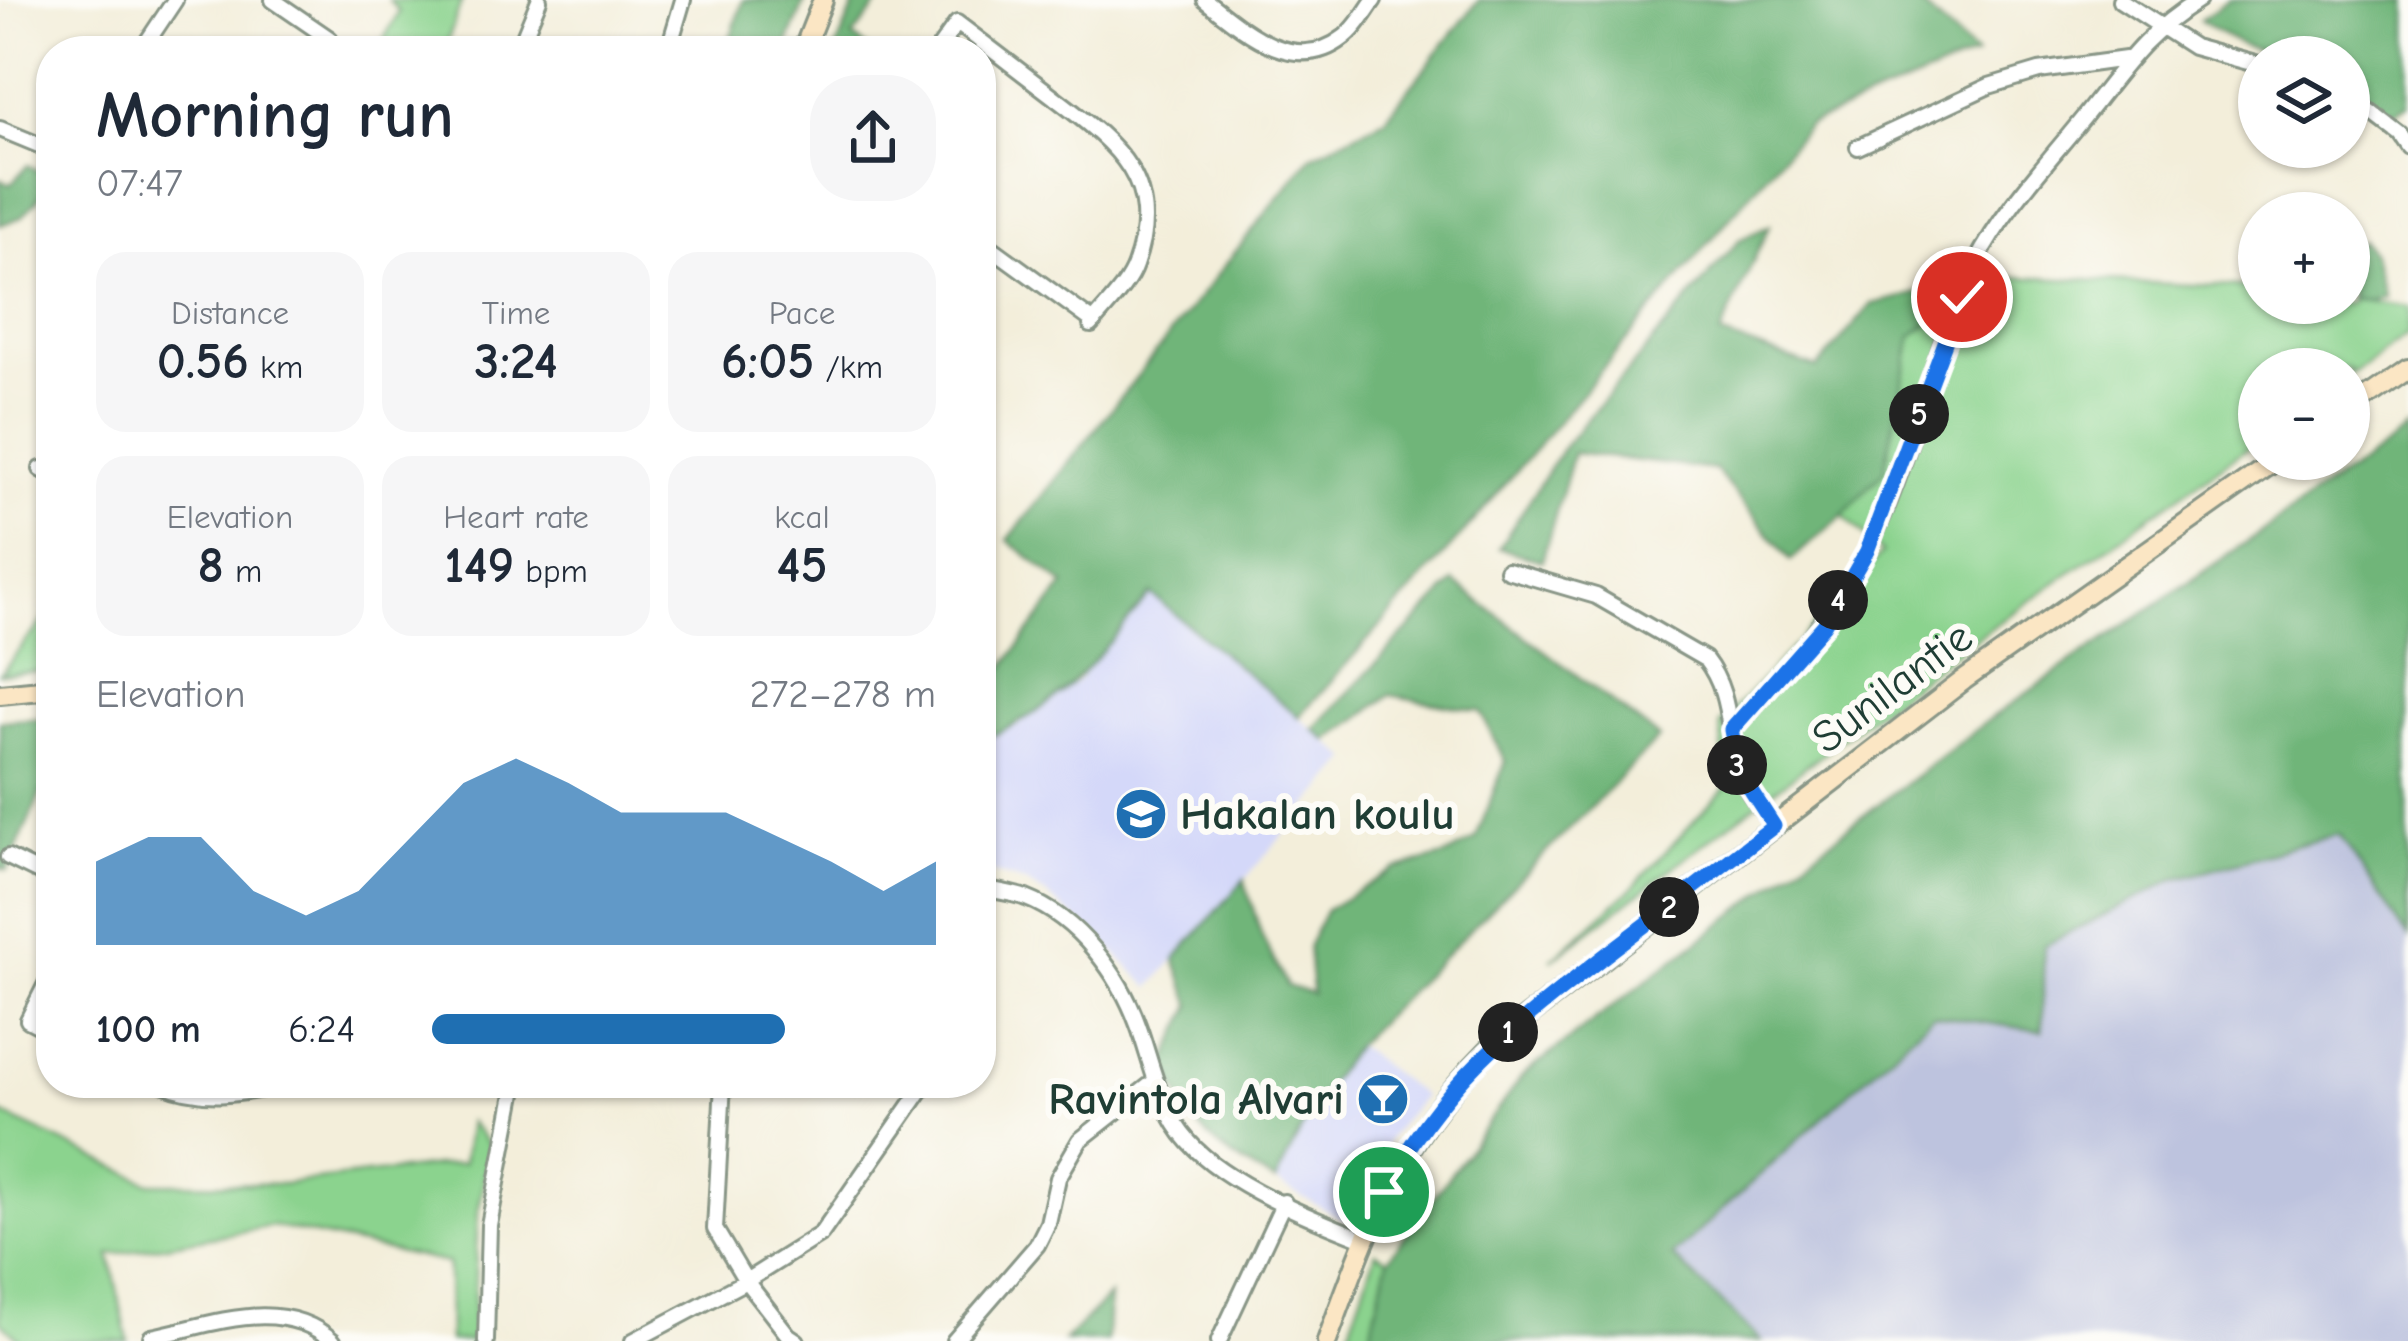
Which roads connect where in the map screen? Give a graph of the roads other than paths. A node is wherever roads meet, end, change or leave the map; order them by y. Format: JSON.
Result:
{"nodes":[{"id":1,"x":175,"y":0,"type":"edge"},
{"id":2,"x":273,"y":0,"type":"edge"},
{"id":3,"x":539,"y":0,"type":"edge"},
{"id":4,"x":683,"y":0,"type":"edge"},
{"id":5,"x":823,"y":0,"type":"edge"},
{"id":6,"x":1205,"y":0,"type":"edge"},
{"id":7,"x":1374,"y":0,"type":"edge"},
{"id":8,"x":2120,"y":0,"type":"edge"},
{"id":9,"x":2199,"y":0,"type":"edge"},
{"id":10,"x":2159,"y":27,"type":"junction"},
{"id":11,"x":151,"y":36,"type":"edge"},
{"id":12,"x":326,"y":36,"type":"edge"},
{"id":13,"x":524,"y":36,"type":"edge"},
{"id":14,"x":672,"y":36,"type":"edge"},
{"id":15,"x":809,"y":36,"type":"edge"},
{"id":16,"x":948,"y":36,"type":"edge"},
{"id":17,"x":974,"y":36,"type":"edge"},
{"id":18,"x":996,"y":53,"type":"edge"},
{"id":19,"x":2126,"y":59,"type":"junction"},
{"id":20,"x":2238,"y":59,"type":"edge"},
{"id":21,"x":2370,"y":112,"type":"edge"},
{"id":22,"x":0,"y":129,"type":"edge"},
{"id":23,"x":36,"y":144,"type":"edge"},
{"id":24,"x":1858,"y":147,"type":"dead end"},
{"id":25,"x":2408,"y":147,"type":"edge"},
{"id":26,"x":996,"y":251,"type":"edge"},
{"id":27,"x":2408,"y":369,"type":"edge"},
{"id":28,"x":2370,"y":395,"type":"edge"},
{"id":29,"x":2248,"y":480,"type":"edge"},
{"id":30,"x":1508,"y":570,"type":"dead end"},
{"id":31,"x":36,"y":690,"type":"edge"},
{"id":32,"x":0,"y":694,"type":"edge"},
{"id":33,"x":1731,"y":730,"type":"junction"},
{"id":34,"x":1774,"y":826,"type":"junction"},
{"id":35,"x":8,"y":857,"type":"dead end"},
{"id":36,"x":36,"y":871,"type":"edge"},
{"id":37,"x":996,"y":892,"type":"edge"},
{"id":38,"x":1155,"y":1081,"type":"junction"},
{"id":39,"x":509,"y":1098,"type":"edge"},
{"id":40,"x":722,"y":1098,"type":"edge"},
{"id":41,"x":916,"y":1098,"type":"edge"},
{"id":42,"x":1284,"y":1202,"type":"junction"},
{"id":43,"x":1364,"y":1239,"type":"junction"},
{"id":44,"x":746,"y":1281,"type":"junction"},
{"id":45,"x":151,"y":1336,"type":"dead end"},
{"id":46,"x":788,"y":1339,"type":"edge"},
{"id":47,"x":333,"y":1341,"type":"edge"},
{"id":48,"x":486,"y":1341,"type":"edge"},
{"id":49,"x":632,"y":1341,"type":"edge"},
{"id":50,"x":954,"y":1341,"type":"edge"},
{"id":51,"x":1219,"y":1341,"type":"edge"},
{"id":52,"x":1327,"y":1341,"type":"edge"}],
"edges":[{"from":1,"to":11,"type":"street"},
{"from":2,"to":12,"type":"street"},
{"from":3,"to":13,"type":"street"},
{"from":4,"to":14,"type":"street"},
{"from":5,"to":15,"type":"street"},
{"from":6,"to":7,"type":"street"},
{"from":8,"to":10,"type":"street"},
{"from":9,"to":10,"type":"street"},
{"from":10,"to":19,"type":"street"},
{"from":10,"to":20,"type":"street"},
{"from":16,"to":17,"type":"street"},
{"from":18,"to":26,"type":"street"},
{"from":19,"to":24,"type":"street"},
{"from":19,"to":33,"type":"street"},
{"from":21,"to":25,"type":"street"},
{"from":22,"to":23,"type":"street"},
{"from":27,"to":28,"type":"street"},
{"from":29,"to":34,"type":"street","name":"Sunilantie"},
{"from":30,"to":33,"type":"street"},
{"from":31,"to":32,"type":"street"},
{"from":33,"to":34,"type":"street"},
{"from":34,"to":43,"type":"street","name":"Sunilantie"},
{"from":35,"to":36,"type":"street"},
{"from":37,"to":38,"type":"street"},
{"from":38,"to":42,"type":"street"},
{"from":38,"to":50,"type":"street"},
{"from":39,"to":48,"type":"street"},
{"from":40,"to":44,"type":"street"},
{"from":41,"to":44,"type":"street"},
{"from":42,"to":43,"type":"street"},
{"from":42,"to":51,"type":"street"},
{"from":43,"to":52,"type":"street","name":"Sunilantie"},
{"from":44,"to":46,"type":"street"},
{"from":44,"to":49,"type":"street"},
{"from":45,"to":47,"type":"street"}]}
